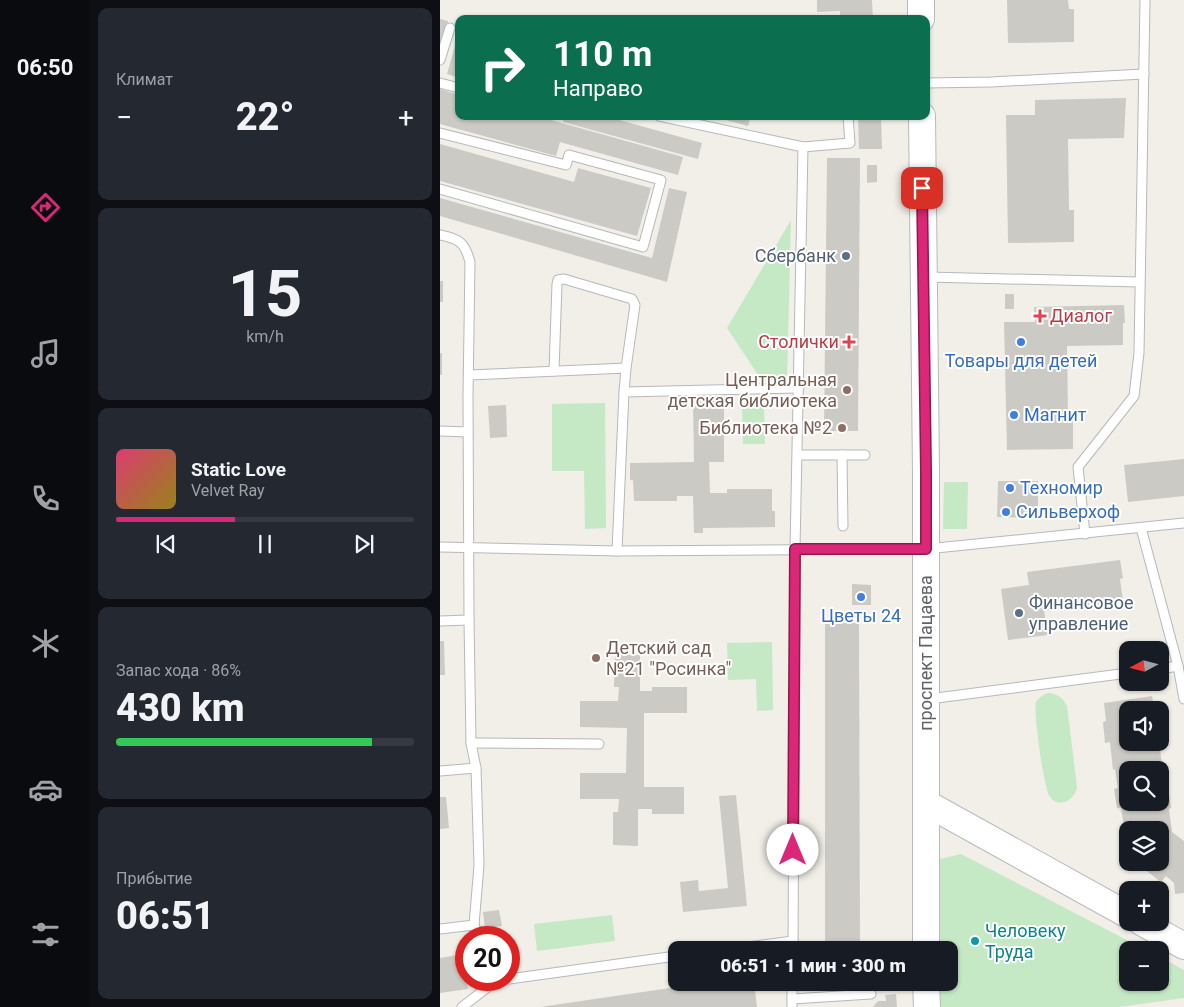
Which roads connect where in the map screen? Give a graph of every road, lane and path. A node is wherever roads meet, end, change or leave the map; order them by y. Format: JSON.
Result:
{"nodes":[{"id":1,"x":921,"y":0,"type":"edge"},
{"id":2,"x":1145,"y":0,"type":"edge"},
{"id":3,"x":921,"y":15,"type":"edge"},
{"id":4,"x":450,"y":28,"type":"dead end"},
{"id":5,"x":440,"y":60,"type":"edge"},
{"id":6,"x":1144,"y":74,"type":"junction"},
{"id":7,"x":440,"y":83,"type":"edge"},
{"id":8,"x":930,"y":83,"type":"edge"},
{"id":9,"x":455,"y":87,"type":"edge"},
{"id":10,"x":678,"y":120,"type":"edge"},
{"id":11,"x":848,"y":120,"type":"edge"},
{"id":12,"x":922,"y":120,"type":"edge"},
{"id":13,"x":440,"y":133,"type":"edge"},
{"id":14,"x":804,"y":146,"type":"junction"},
{"id":15,"x":440,"y":189,"type":"edge"},
{"id":16,"x":440,"y":235,"type":"edge"},
{"id":17,"x":924,"y":278,"type":"junction"},
{"id":18,"x":1139,"y":282,"type":"junction"},
{"id":19,"x":626,"y":368,"type":"junction"},
{"id":20,"x":554,"y":371,"type":"junction"},
{"id":21,"x":468,"y":375,"type":"junction"},
{"id":22,"x":799,"y":388,"type":"junction"},
{"id":23,"x":624,"y":392,"type":"junction"},
{"id":24,"x":440,"y":431,"type":"edge"},
{"id":25,"x":468,"y":432,"type":"junction"},
{"id":26,"x":842,"y":455,"type":"junction"},
{"id":27,"x":866,"y":455,"type":"dead end"},
{"id":28,"x":798,"y":456,"type":"junction"},
{"id":29,"x":1184,"y":523,"type":"edge"},
{"id":30,"x":843,"y":526,"type":"dead end"},
{"id":31,"x":1142,"y":528,"type":"junction"},
{"id":32,"x":1085,"y":534,"type":"junction"},
{"id":33,"x":440,"y":547,"type":"edge"},
{"id":34,"x":469,"y":547,"type":"junction"},
{"id":35,"x":795,"y":549,"type":"junction"},
{"id":36,"x":926,"y":549,"type":"junction"},
{"id":37,"x":617,"y":551,"type":"junction"},
{"id":38,"x":469,"y":620,"type":"junction"},
{"id":39,"x":440,"y":621,"type":"edge"},
{"id":40,"x":1178,"y":666,"type":"junction"},
{"id":41,"x":1169,"y":668,"type":"edge"},
{"id":42,"x":1119,"y":674,"type":"edge"},
{"id":43,"x":1184,"y":699,"type":"edge"},
{"id":44,"x":926,"y":700,"type":"junction"},
{"id":45,"x":471,"y":743,"type":"junction"},
{"id":46,"x":599,"y":744,"type":"dead end"},
{"id":47,"x":476,"y":768,"type":"junction"},
{"id":48,"x":440,"y":771,"type":"edge"},
{"id":49,"x":926,"y":803,"type":"junction"},
{"id":50,"x":1119,"y":910,"type":"edge"},
{"id":51,"x":474,"y":925,"type":"joint"},
{"id":52,"x":440,"y":929,"type":"edge"},
{"id":53,"x":1156,"y":931,"type":"edge"},
{"id":54,"x":793,"y":941,"type":"edge"},
{"id":55,"x":926,"y":941,"type":"edge"},
{"id":56,"x":1184,"y":946,"type":"edge"},
{"id":57,"x":668,"y":957,"type":"edge"},
{"id":58,"x":520,"y":977,"type":"edge"},
{"id":59,"x":483,"y":991,"type":"edge"},
{"id":60,"x":926,"y":991,"type":"edge"},
{"id":61,"x":871,"y":994,"type":"dead end"},
{"id":62,"x":792,"y":1003,"type":"edge"},
{"id":63,"x":462,"y":1007,"type":"edge"},
{"id":64,"x":927,"y":1007,"type":"edge"}],
"edges":[{"from":1,"to":3,"type":"main road"},
{"from":2,"to":6,"type":"lane"},
{"from":4,"to":5,"type":"lane"},
{"from":6,"to":8,"type":"lane"},
{"from":6,"to":18,"type":"lane"},
{"from":7,"to":9,"type":"lane"},
{"from":10,"to":14,"type":"lane"},
{"from":11,"to":14,"type":"lane"},
{"from":12,"to":17,"type":"main road","name":"проспект Пацаева"},
{"from":13,"to":15,"type":"lane"},
{"from":14,"to":22,"type":"lane"},
{"from":16,"to":21,"type":"lane"},
{"from":17,"to":18,"type":"lane"},
{"from":17,"to":36,"type":"main road","name":"проспект Пацаева"},
{"from":18,"to":32,"type":"lane"},
{"from":19,"to":20,"type":"lane"},
{"from":19,"to":20,"type":"lane"},
{"from":19,"to":23,"type":"lane"},
{"from":20,"to":21,"type":"lane"},
{"from":21,"to":25,"type":"lane"},
{"from":22,"to":23,"type":"lane"},
{"from":22,"to":28,"type":"lane"},
{"from":23,"to":37,"type":"lane"},
{"from":24,"to":25,"type":"lane"},
{"from":25,"to":34,"type":"lane"},
{"from":26,"to":27,"type":"lane"},
{"from":26,"to":28,"type":"lane"},
{"from":26,"to":30,"type":"lane"},
{"from":28,"to":35,"type":"lane"},
{"from":29,"to":31,"type":"lane"},
{"from":31,"to":32,"type":"lane"},
{"from":31,"to":40,"type":"lane"},
{"from":32,"to":36,"type":"lane"},
{"from":33,"to":34,"type":"lane"},
{"from":34,"to":37,"type":"lane"},
{"from":34,"to":38,"type":"lane"},
{"from":35,"to":36,"type":"lane"},
{"from":35,"to":37,"type":"lane"},
{"from":35,"to":54,"type":"lane"},
{"from":36,"to":44,"type":"main road","name":"проспект Пацаева"},
{"from":38,"to":39,"type":"lane"},
{"from":38,"to":45,"type":"lane"},
{"from":40,"to":41,"type":"lane"},
{"from":40,"to":43,"type":"lane"},
{"from":42,"to":44,"type":"lane"},
{"from":44,"to":49,"type":"main road","name":"проспект Пацаева"},
{"from":45,"to":46,"type":"lane"},
{"from":45,"to":47,"type":"lane"},
{"from":47,"to":48,"type":"lane"},
{"from":47,"to":51,"type":"lane"},
{"from":49,"to":50,"type":"main road"},
{"from":49,"to":55,"type":"main road","name":"проспект Пацаева"},
{"from":51,"to":52,"type":"lane"},
{"from":53,"to":56,"type":"main road"},
{"from":57,"to":58,"type":"lane"},
{"from":59,"to":63,"type":"lane"},
{"from":60,"to":64,"type":"main road"},
{"from":61,"to":62,"type":"lane"}]}
